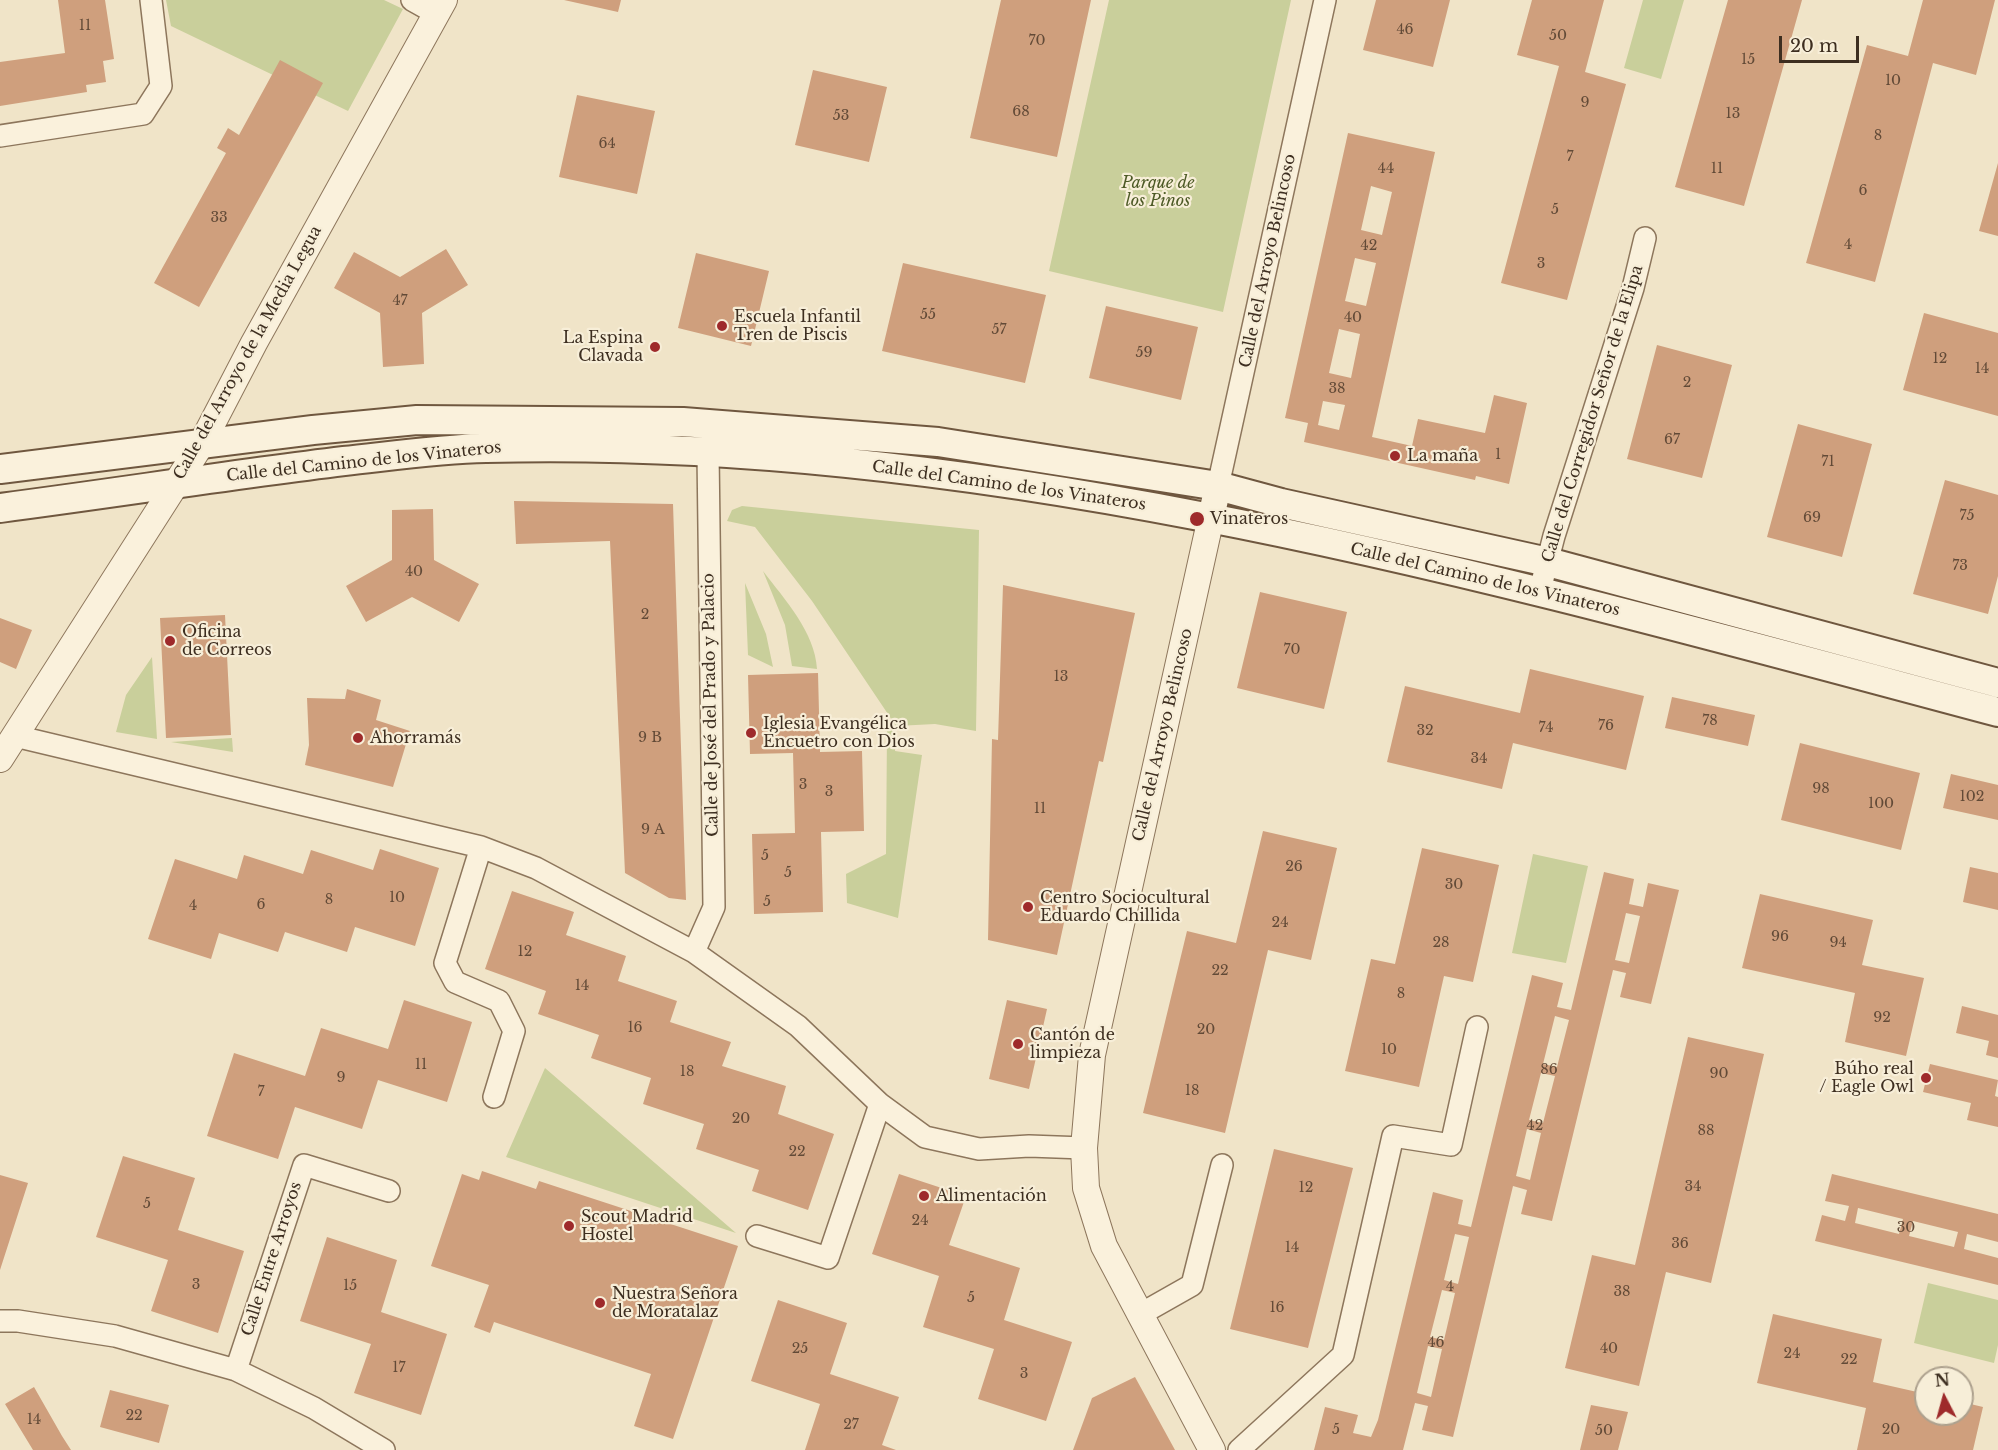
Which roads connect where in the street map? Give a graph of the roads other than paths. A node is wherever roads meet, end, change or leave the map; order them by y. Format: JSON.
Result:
{"nodes":[{"id":1,"x":151,"y":0,"type":"edge"},
{"id":2,"x":412,"y":0,"type":"edge"},
{"id":3,"x":1324,"y":0,"type":"edge"},
{"id":4,"x":441,"y":7,"type":"edge"},
{"id":5,"x":0,"y":136,"type":"edge"},
{"id":6,"x":1645,"y":238,"type":"dead end"},
{"id":7,"x":202,"y":443,"type":"junction"},
{"id":8,"x":708,"y":453,"type":"junction"},
{"id":9,"x":0,"y":469,"type":"edge"},
{"id":10,"x":178,"y":481,"type":"junction"},
{"id":11,"x":1218,"y":486,"type":"junction"},
{"id":12,"x":0,"y":508,"type":"edge"},
{"id":13,"x":1212,"y":517,"type":"junction"},
{"id":14,"x":1548,"y":562,"type":"junction"},
{"id":15,"x":1540,"y":590,"type":"junction"},
{"id":16,"x":1998,"y":683,"type":"edge"},
{"id":17,"x":1998,"y":712,"type":"edge"},
{"id":18,"x":15,"y":736,"type":"junction"},
{"id":19,"x":0,"y":759,"type":"edge"},
{"id":20,"x":481,"y":847,"type":"junction"},
{"id":21,"x":694,"y":952,"type":"junction"},
{"id":22,"x":1477,"y":1027,"type":"dead end"},
{"id":23,"x":494,"y":1098,"type":"dead end"},
{"id":24,"x":880,"y":1104,"type":"junction"},
{"id":25,"x":1084,"y":1148,"type":"junction"},
{"id":26,"x":1222,"y":1165,"type":"dead end"},
{"id":27,"x":389,"y":1191,"type":"dead end"},
{"id":28,"x":757,"y":1236,"type":"dead end"},
{"id":29,"x":1139,"y":1315,"type":"junction"},
{"id":30,"x":0,"y":1321,"type":"edge"},
{"id":31,"x":236,"y":1370,"type":"junction"},
{"id":32,"x":384,"y":1450,"type":"edge"},
{"id":33,"x":1212,"y":1450,"type":"edge"},
{"id":34,"x":1239,"y":1450,"type":"edge"}],
"edges":[{"from":1,"to":5,"type":"street"},
{"from":2,"to":4,"type":"street"},
{"from":3,"to":11,"type":"street","name":"Calle del Arroyo Belincoso"},
{"from":4,"to":7,"type":"street","name":"Calle del Arroyo de la Media Legua"},
{"from":6,"to":14,"type":"street","name":"Calle del Corregidor Señor de la Elipa"},
{"from":7,"to":9,"type":"main road","name":"Calle del Camino de los Vinateros"},
{"from":7,"to":10,"type":"street","name":"Calle del Arroyo de la Media Legua"},
{"from":7,"to":11,"type":"main road","name":"Calle del Camino de los Vinateros"},
{"from":8,"to":10,"type":"main road","name":"Calle del Camino de los Vinateros"},
{"from":8,"to":13,"type":"main road","name":"Calle del Camino de los Vinateros"},
{"from":8,"to":21,"type":"street","name":"Calle de José del Prado y Palacio"},
{"from":10,"to":12,"type":"main road","name":"Calle del Camino de los Vinateros"},
{"from":10,"to":18,"type":"street","name":"Calle del Arroyo de la Media Legua"},
{"from":11,"to":13,"type":"street","name":"Calle del Arroyo Belincoso"},
{"from":11,"to":14,"type":"main road","name":"Calle del Camino de los Vinateros"},
{"from":13,"to":15,"type":"main road","name":"Calle del Camino de los Vinateros"},
{"from":13,"to":25,"type":"street","name":"Calle del Arroyo Belincoso"},
{"from":14,"to":15,"type":"street","name":"Calle del Corregidor Señor de la Elipa"},
{"from":14,"to":16,"type":"main road","name":"Calle del Camino de los Vinateros"},
{"from":15,"to":17,"type":"main road","name":"Calle del Camino de los Vinateros"},
{"from":18,"to":19,"type":"street","name":"Calle del Arroyo de la Media Legua"},
{"from":18,"to":20,"type":"street"},
{"from":20,"to":21,"type":"street"},
{"from":20,"to":23,"type":"street"},
{"from":21,"to":24,"type":"street"},
{"from":22,"to":34,"type":"street"},
{"from":24,"to":25,"type":"street"},
{"from":24,"to":28,"type":"street"},
{"from":25,"to":29,"type":"street","name":"Calle del Arroyo Belincoso"},
{"from":26,"to":29,"type":"street"},
{"from":27,"to":31,"type":"street","name":"Calle Entre Arroyos"},
{"from":29,"to":33,"type":"street","name":"Calle del Arroyo Belincoso"},
{"from":30,"to":31,"type":"street"},
{"from":31,"to":32,"type":"street"}]}
